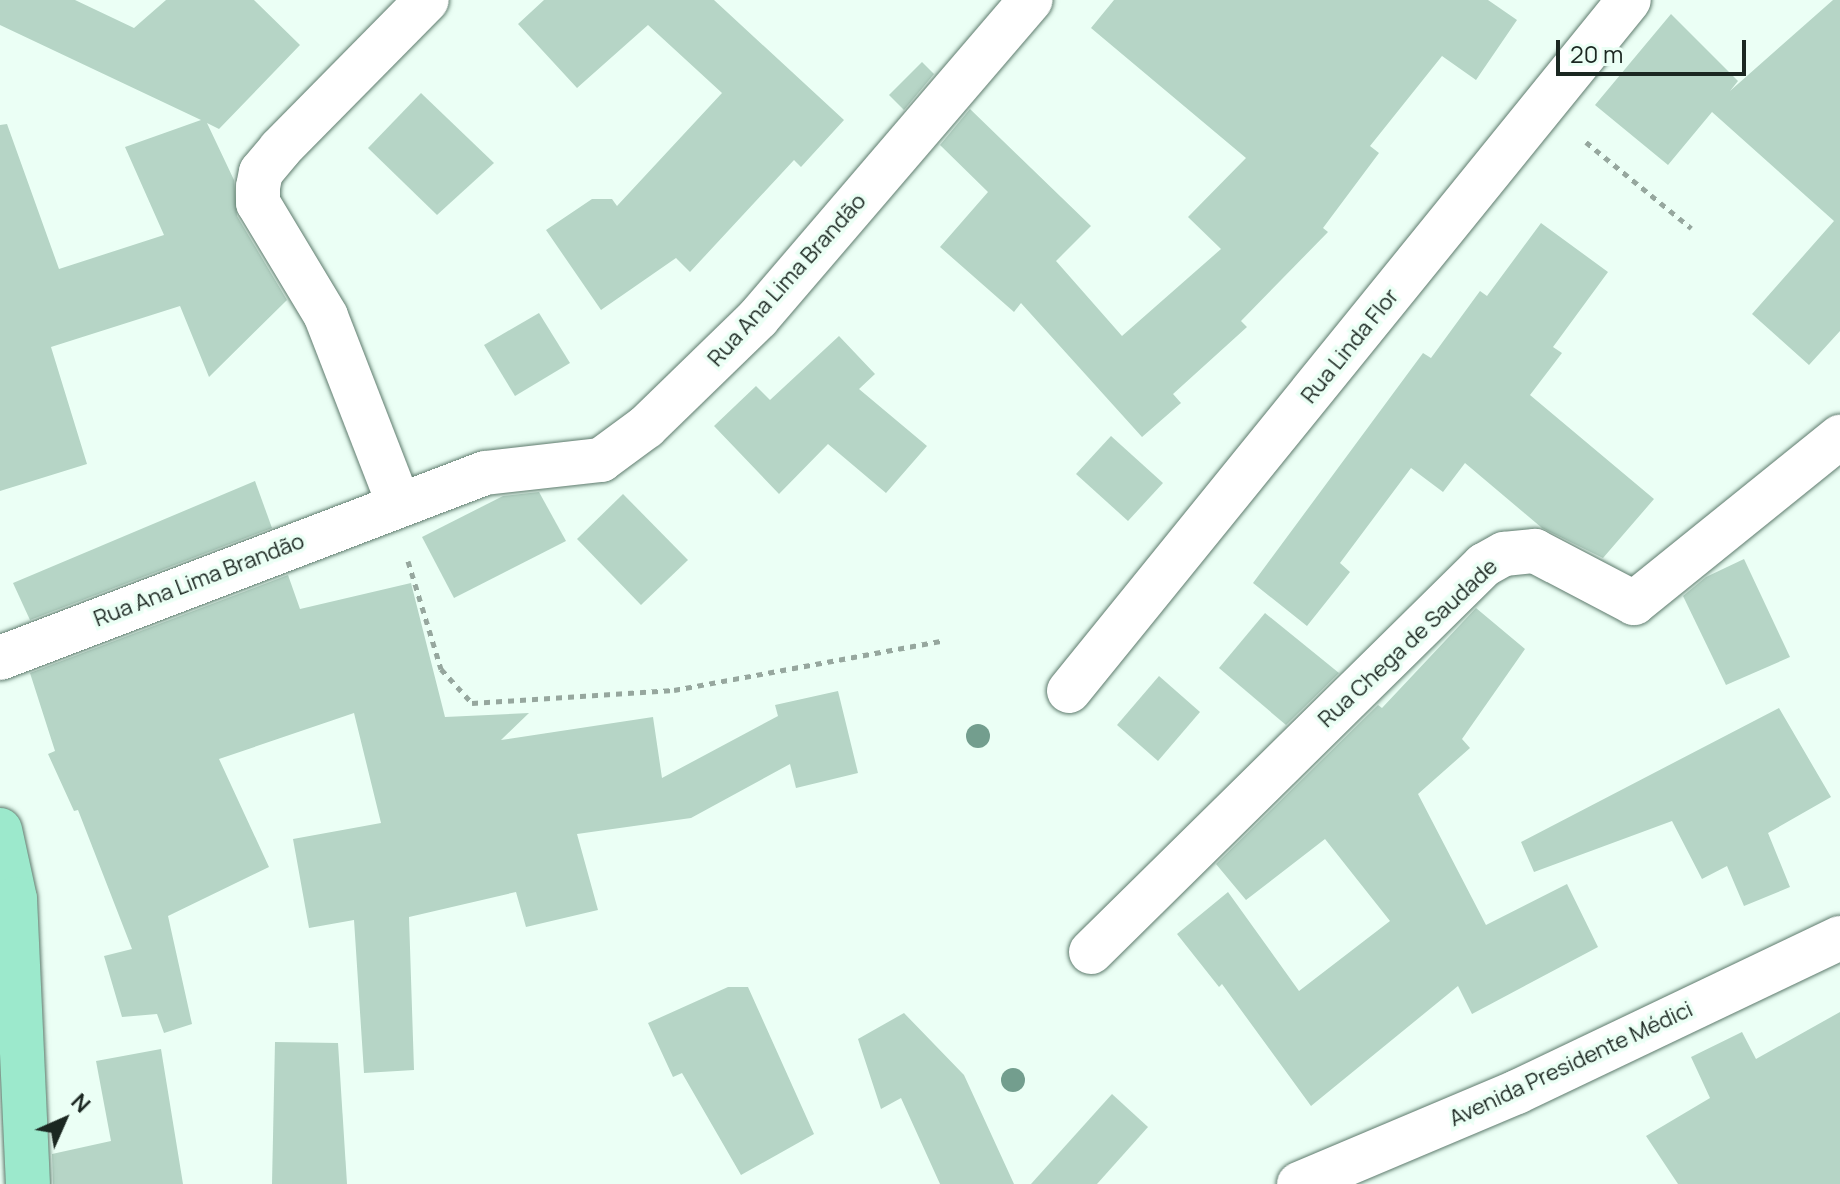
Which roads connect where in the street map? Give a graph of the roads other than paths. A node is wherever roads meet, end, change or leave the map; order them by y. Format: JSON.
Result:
{"nodes":[{"id":1,"x":427,"y":0,"type":"edge"},
{"id":2,"x":1031,"y":0,"type":"edge"},
{"id":3,"x":1629,"y":0,"type":"edge"},
{"id":4,"x":1840,"y":437,"type":"edge"},
{"id":5,"x":398,"y":502,"type":"junction"},
{"id":6,"x":0,"y":658,"type":"edge"},
{"id":7,"x":1069,"y":691,"type":"dead end"},
{"id":8,"x":0,"y":830,"type":"edge"},
{"id":9,"x":7,"y":901,"type":"edge"},
{"id":10,"x":1840,"y":938,"type":"edge"},
{"id":11,"x":1091,"y":952,"type":"dead end"},
{"id":12,"x":28,"y":1184,"type":"edge"},
{"id":13,"x":1299,"y":1184,"type":"edge"}],
"edges":[{"from":1,"to":5,"type":"street"},
{"from":2,"to":5,"type":"street","name":"Rua Ana Lima Brandão"},
{"from":3,"to":7,"type":"street","name":"Rua Linda Flor"},
{"from":4,"to":11,"type":"street","name":"Rua Chega de Saudade"},
{"from":5,"to":6,"type":"street","name":"Rua Ana Lima Brandão"},
{"from":8,"to":9,"type":"main road"},
{"from":9,"to":12,"type":"main road"},
{"from":10,"to":13,"type":"street","name":"Avenida Presidente Médici"}]}
